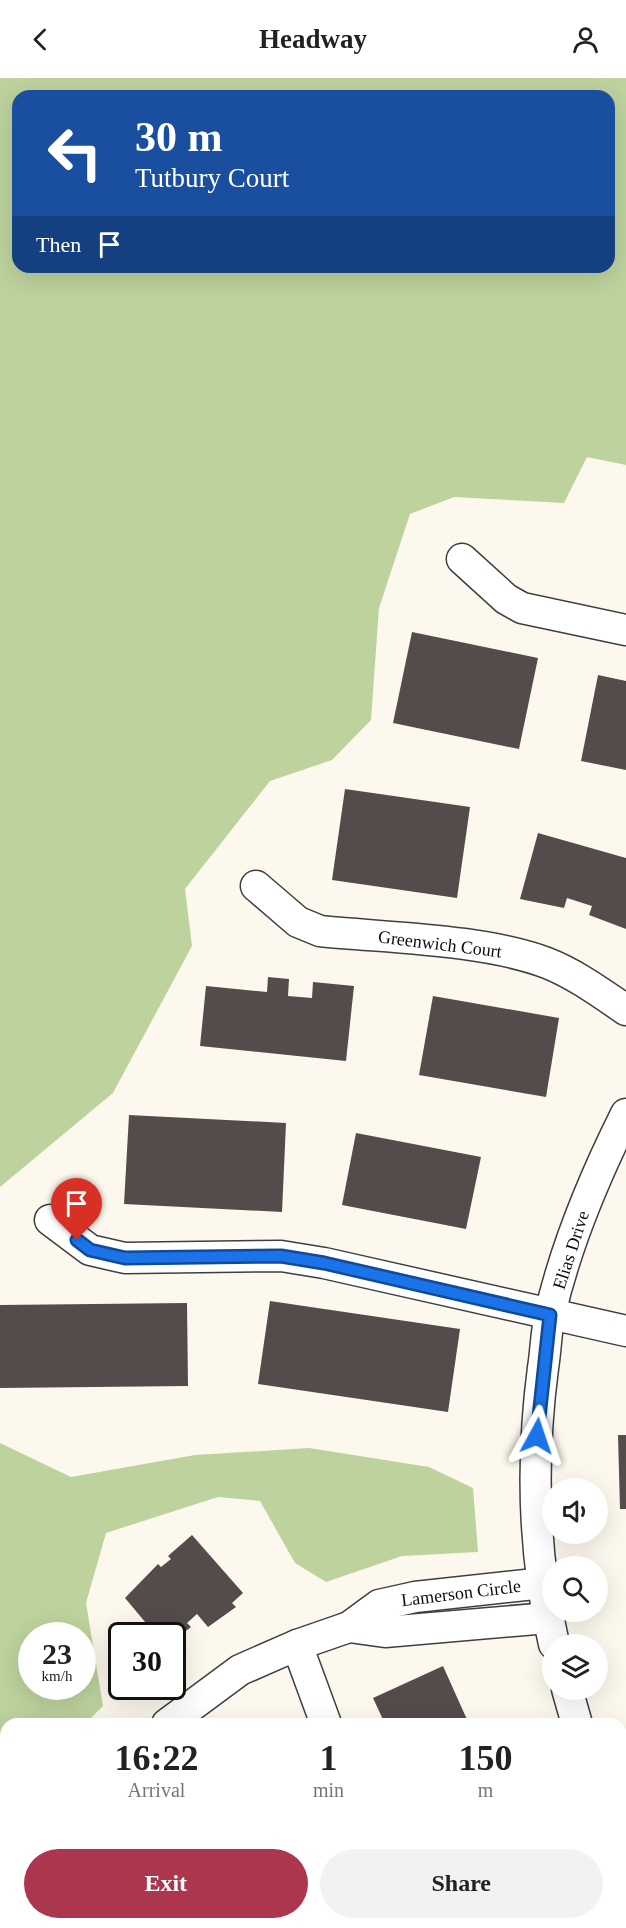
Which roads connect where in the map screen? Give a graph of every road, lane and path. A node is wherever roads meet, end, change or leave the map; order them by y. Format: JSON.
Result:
{"nodes":[{"id":1,"x":462,"y":559,"type":"dead end"},
{"id":2,"x":626,"y":630,"type":"edge"},
{"id":3,"x":255,"y":886,"type":"dead end"},
{"id":4,"x":626,"y":1010,"type":"edge"},
{"id":5,"x":626,"y":1114,"type":"edge"},
{"id":6,"x":50,"y":1220,"type":"dead end"},
{"id":7,"x":550,"y":1315,"type":"junction"},
{"id":8,"x":626,"y":1331,"type":"edge"},
{"id":9,"x":542,"y":1564,"type":"edge"},
{"id":10,"x":542,"y":1583,"type":"edge"},
{"id":11,"x":349,"y":1627,"type":"junction"},
{"id":12,"x":551,"y":1631,"type":"edge"},
{"id":13,"x":297,"y":1645,"type":"junction"},
{"id":14,"x":570,"y":1700,"type":"edge"},
{"id":15,"x":175,"y":1718,"type":"edge"},
{"id":16,"x":324,"y":1718,"type":"edge"},
{"id":17,"x":575,"y":1718,"type":"edge"}],
"edges":[{"from":1,"to":2,"type":"street"},
{"from":3,"to":4,"type":"street","name":"Greenwich Court"},
{"from":5,"to":7,"type":"street","name":"Elias Drive"},
{"from":6,"to":7,"type":"street"},
{"from":7,"to":8,"type":"street"},
{"from":7,"to":9,"type":"street","name":"Elias Drive"},
{"from":10,"to":11,"type":"street","name":"Lamerson Circle"},
{"from":11,"to":12,"type":"street","name":"Lamerson Circle"},
{"from":11,"to":13,"type":"street","name":"Lamerson Circle"},
{"from":13,"to":15,"type":"street","name":"Lamerson Circle"},
{"from":13,"to":16,"type":"street"},
{"from":14,"to":17,"type":"street"}]}
